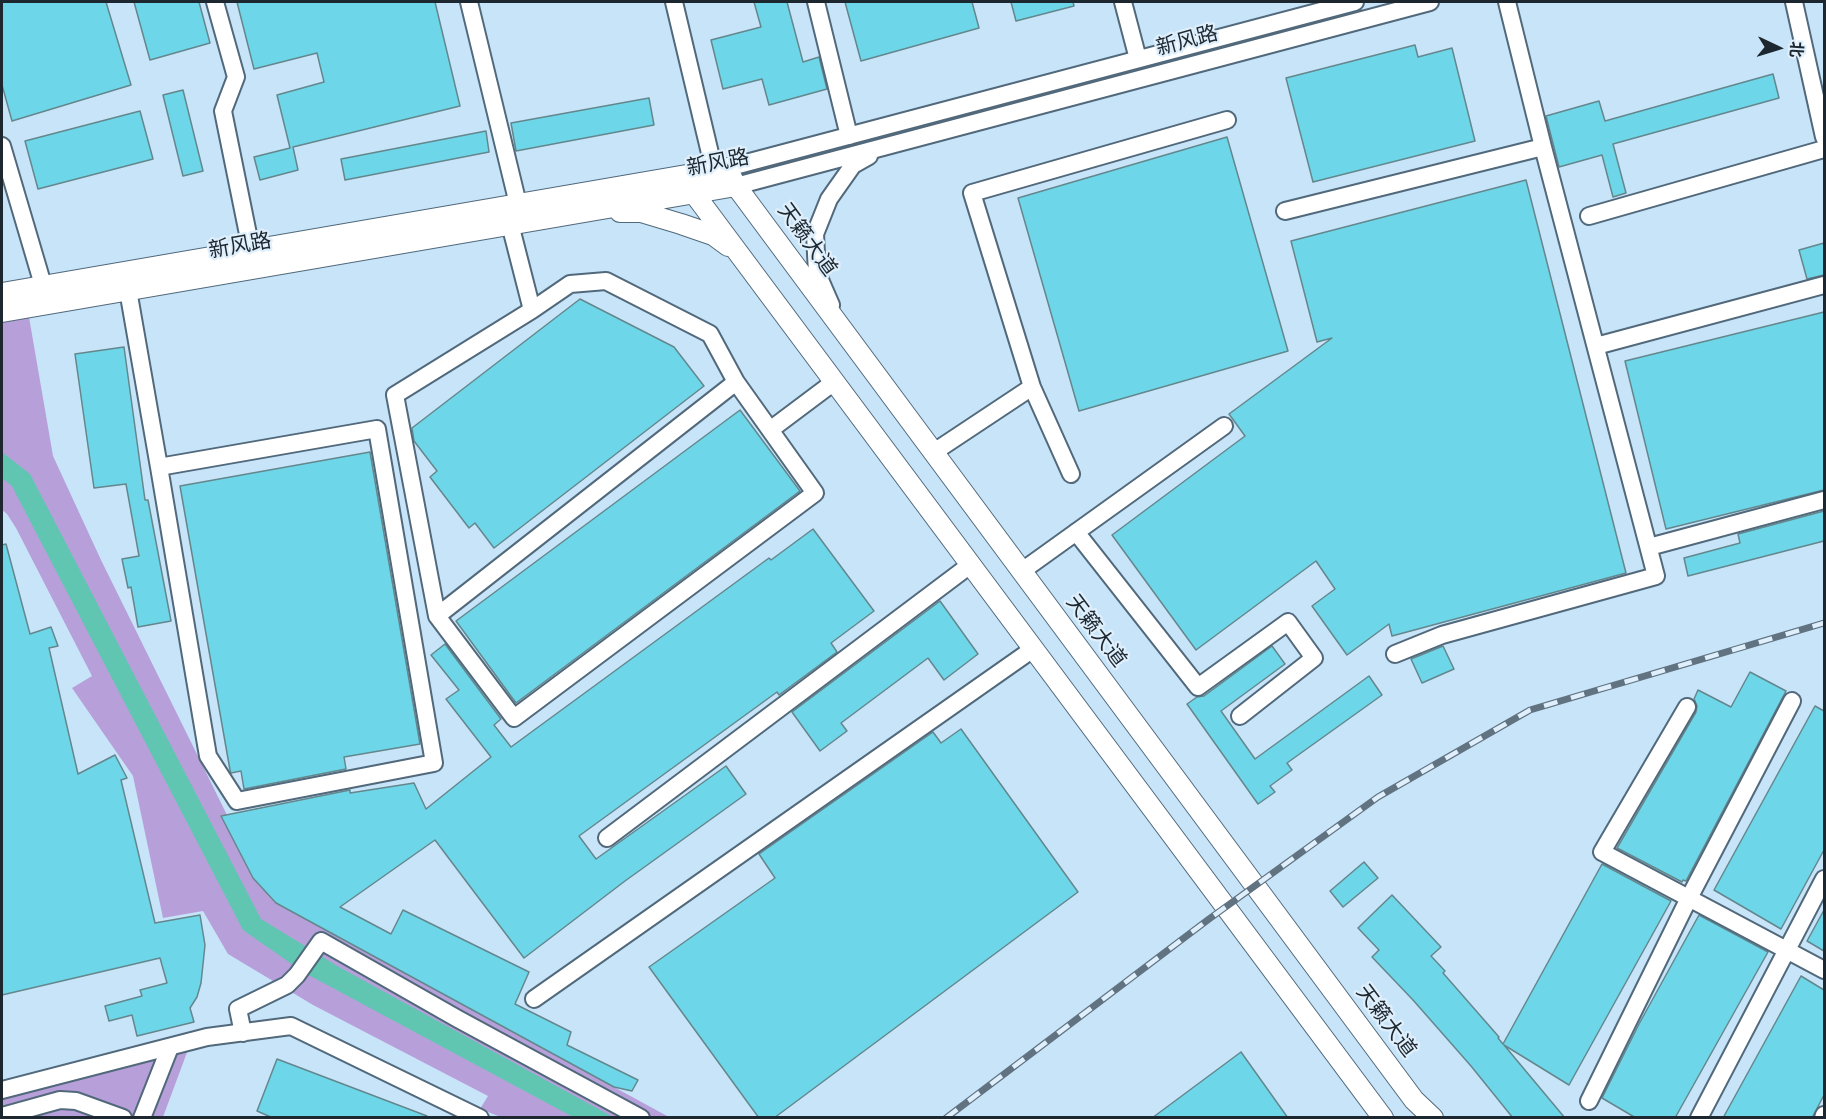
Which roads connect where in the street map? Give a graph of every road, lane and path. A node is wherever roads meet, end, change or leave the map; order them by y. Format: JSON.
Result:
{"nodes":[{"id":1,"x":215,"y":2,"type":"edge"},
{"id":2,"x":469,"y":2,"type":"edge"},
{"id":3,"x":674,"y":2,"type":"edge"},
{"id":4,"x":816,"y":2,"type":"edge"},
{"id":5,"x":1123,"y":2,"type":"edge"},
{"id":6,"x":1355,"y":2,"type":"edge"},
{"id":7,"x":1430,"y":2,"type":"edge"},
{"id":8,"x":1507,"y":2,"type":"edge"},
{"id":9,"x":1794,"y":2,"type":"edge"},
{"id":10,"x":1138,"y":59,"type":"junction"},
{"id":11,"x":1227,"y":120,"type":"dead end"},
{"id":12,"x":849,"y":136,"type":"junction"},
{"id":13,"x":1824,"y":137,"type":"edge"},
{"id":14,"x":890,"y":145,"type":"junction"},
{"id":15,"x":2,"y":146,"type":"edge"},
{"id":16,"x":1543,"y":147,"type":"junction"},
{"id":17,"x":1824,"y":149,"type":"edge"},
{"id":18,"x":4,"y":166,"type":"edge"},
{"id":19,"x":726,"y":175,"type":"junction"},
{"id":20,"x":681,"y":176,"type":"junction"},
{"id":21,"x":693,"y":192,"type":"junction"},
{"id":22,"x":518,"y":204,"type":"junction"},
{"id":23,"x":1285,"y":211,"type":"dead end"},
{"id":24,"x":582,"y":212,"type":"junction"},
{"id":25,"x":1589,"y":216,"type":"dead end"},
{"id":26,"x":510,"y":224,"type":"junction"},
{"id":27,"x":251,"y":249,"type":"junction"},
{"id":28,"x":737,"y":251,"type":"junction"},
{"id":29,"x":43,"y":285,"type":"junction"},
{"id":30,"x":1824,"y":285,"type":"edge"},
{"id":31,"x":128,"y":290,"type":"junction"},
{"id":32,"x":2,"y":293,"type":"edge"},
{"id":33,"x":532,"y":310,"type":"junction"},
{"id":34,"x":2,"y":312,"type":"edge"},
{"id":35,"x":840,"y":325,"type":"junction"},
{"id":36,"x":1596,"y":346,"type":"junction"},
{"id":37,"x":736,"y":382,"type":"junction"},
{"id":38,"x":834,"y":382,"type":"junction"},
{"id":39,"x":1032,"y":387,"type":"junction"},
{"id":40,"x":1224,"y":426,"type":"dead end"},
{"id":41,"x":770,"y":430,"type":"junction"},
{"id":42,"x":934,"y":452,"type":"junction"},
{"id":43,"x":159,"y":467,"type":"junction"},
{"id":44,"x":1071,"y":474,"type":"dead end"},
{"id":45,"x":1824,"y":500,"type":"edge"},
{"id":46,"x":1077,"y":532,"type":"junction"},
{"id":47,"x":1649,"y":547,"type":"junction"},
{"id":48,"x":970,"y":565,"type":"junction"},
{"id":49,"x":1022,"y":571,"type":"junction"},
{"id":50,"x":437,"y":616,"type":"junction"},
{"id":51,"x":1033,"y":649,"type":"junction"},
{"id":52,"x":1395,"y":654,"type":"dead end"},
{"id":53,"x":1792,"y":701,"type":"dead end"},
{"id":54,"x":1687,"y":707,"type":"dead end"},
{"id":55,"x":1240,"y":716,"type":"dead end"},
{"id":56,"x":607,"y":838,"type":"dead end"},
{"id":57,"x":1824,"y":879,"type":"edge"},
{"id":58,"x":1689,"y":898,"type":"junction"},
{"id":59,"x":1786,"y":950,"type":"junction"},
{"id":60,"x":1824,"y":970,"type":"edge"},
{"id":61,"x":534,"y":999,"type":"dead end"},
{"id":62,"x":243,"y":1033,"type":"junction"},
{"id":63,"x":170,"y":1047,"type":"junction"},
{"id":64,"x":2,"y":1090,"type":"edge"},
{"id":65,"x":1589,"y":1101,"type":"dead end"},
{"id":66,"x":2,"y":1116,"type":"edge"},
{"id":67,"x":123,"y":1118,"type":"edge"},
{"id":68,"x":142,"y":1118,"type":"edge"},
{"id":69,"x":480,"y":1118,"type":"edge"},
{"id":70,"x":641,"y":1118,"type":"edge"},
{"id":71,"x":1383,"y":1118,"type":"edge"},
{"id":72,"x":1433,"y":1118,"type":"edge"},
{"id":73,"x":1699,"y":1118,"type":"edge"}],
"edges":[{"from":1,"to":27,"type":"street"},
{"from":2,"to":22,"type":"street"},
{"from":3,"to":19,"type":"street"},
{"from":4,"to":12,"type":"street"},
{"from":5,"to":10,"type":"street"},
{"from":6,"to":10,"type":"street","name":"新风路"},
{"from":7,"to":14,"type":"street","name":"新风路"},
{"from":8,"to":16,"type":"street"},
{"from":9,"to":13,"type":"street"},
{"from":10,"to":12,"type":"street","name":"新风路"},
{"from":11,"to":39,"type":"street"},
{"from":12,"to":19,"type":"street","name":"新风路"},
{"from":14,"to":19,"type":"street","name":"新风路"},
{"from":14,"to":35,"type":"street"},
{"from":15,"to":18,"type":"street"},
{"from":16,"to":23,"type":"street"},
{"from":16,"to":36,"type":"street"},
{"from":17,"to":25,"type":"street"},
{"from":18,"to":29,"type":"street"},
{"from":19,"to":20,"type":"main road","name":"新风路"},
{"from":19,"to":21,"type":"main road","name":"新风路"},
{"from":19,"to":35,"type":"main road","name":"天籁大道"},
{"from":20,"to":21,"type":"main road"},
{"from":20,"to":22,"type":"main road","name":"新风路"},
{"from":21,"to":24,"type":"main road","name":"新风路"},
{"from":21,"to":28,"type":"main road"},
{"from":22,"to":27,"type":"main road","name":"新风路"},
{"from":24,"to":26,"type":"main road","name":"新风路"},
{"from":24,"to":28,"type":"main road"},
{"from":26,"to":31,"type":"main road","name":"新风路"},
{"from":26,"to":33,"type":"street"},
{"from":27,"to":29,"type":"main road","name":"新风路"},
{"from":28,"to":38,"type":"main road"},
{"from":29,"to":32,"type":"main road","name":"新风路"},
{"from":30,"to":36,"type":"street"},
{"from":31,"to":34,"type":"main road","name":"新风路"},
{"from":31,"to":43,"type":"street"},
{"from":33,"to":37,"type":"street"},
{"from":33,"to":50,"type":"street"},
{"from":35,"to":42,"type":"main road","name":"天籁大道"},
{"from":36,"to":47,"type":"street"},
{"from":37,"to":41,"type":"street"},
{"from":37,"to":50,"type":"street"},
{"from":38,"to":41,"type":"street"},
{"from":38,"to":48,"type":"main road"},
{"from":39,"to":42,"type":"street"},
{"from":39,"to":44,"type":"street"},
{"from":40,"to":46,"type":"street"},
{"from":41,"to":50,"type":"street"},
{"from":42,"to":49,"type":"main road","name":"天籁大道"},
{"from":43,"to":43,"type":"street"},
{"from":45,"to":47,"type":"street"},
{"from":46,"to":49,"type":"street"},
{"from":46,"to":55,"type":"street"},
{"from":47,"to":52,"type":"street"},
{"from":48,"to":51,"type":"main road"},
{"from":48,"to":56,"type":"street"},
{"from":49,"to":72,"type":"main road","name":"天籁大道"},
{"from":51,"to":61,"type":"street"},
{"from":51,"to":71,"type":"main road"},
{"from":53,"to":58,"type":"street"},
{"from":54,"to":58,"type":"street"},
{"from":57,"to":59,"type":"street"},
{"from":58,"to":59,"type":"street"},
{"from":58,"to":65,"type":"street"},
{"from":59,"to":60,"type":"street"},
{"from":59,"to":73,"type":"street"},
{"from":62,"to":63,"type":"street"},
{"from":62,"to":69,"type":"street"},
{"from":62,"to":70,"type":"street"},
{"from":63,"to":64,"type":"street"},
{"from":63,"to":68,"type":"street"},
{"from":66,"to":67,"type":"street"}]}
